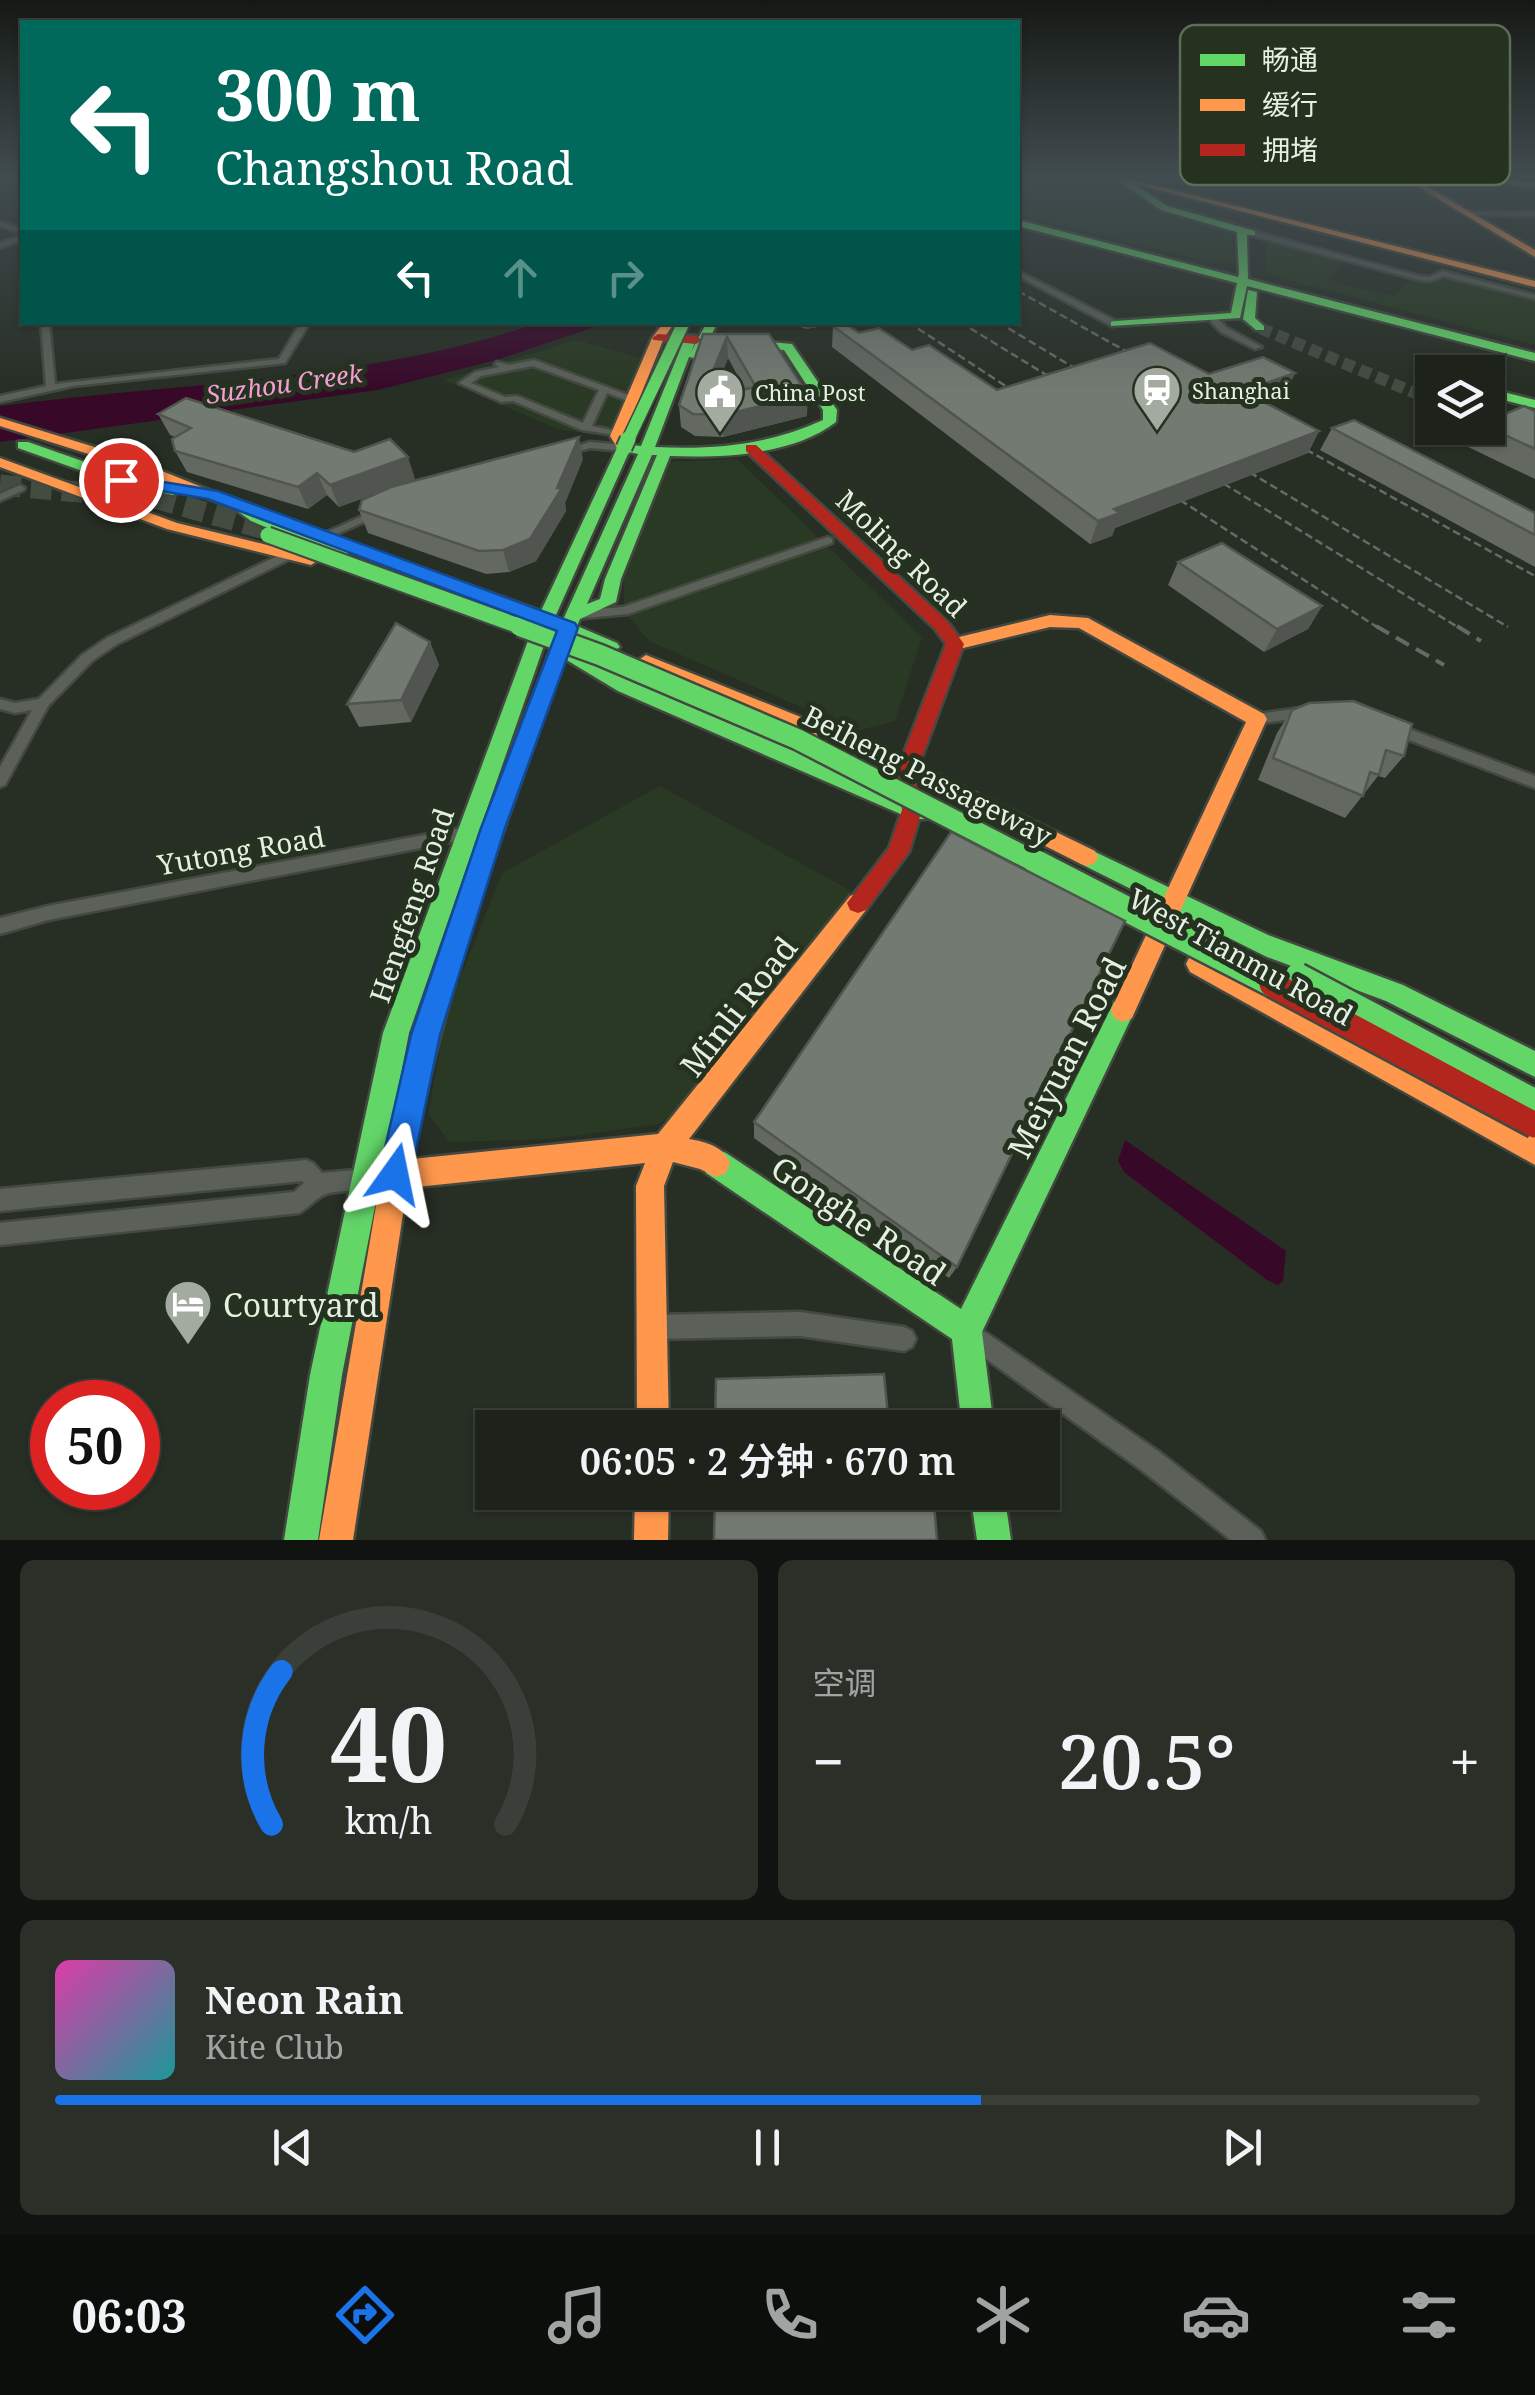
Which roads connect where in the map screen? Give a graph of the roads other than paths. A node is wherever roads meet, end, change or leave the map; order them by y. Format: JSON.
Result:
{"nodes":[{"id":1,"x":1130,"y":248,"type":"edge"},
{"id":2,"x":1246,"y":248,"type":"edge"},
{"id":3,"x":1308,"y":248,"type":"edge"},
{"id":4,"x":1395,"y":248,"type":"edge"},
{"id":5,"x":1020,"y":274,"type":"edge"},
{"id":6,"x":1243,"y":276,"type":"junction"},
{"id":7,"x":1535,"y":284,"type":"edge"},
{"id":8,"x":1535,"y":297,"type":"edge"},
{"id":9,"x":1214,"y":320,"type":"junction"},
{"id":10,"x":1115,"y":324,"type":"joint"},
{"id":11,"x":44,"y":325,"type":"edge"},
{"id":12,"x":304,"y":325,"type":"edge"},
{"id":13,"x":683,"y":325,"type":"edge"},
{"id":14,"x":664,"y":330,"type":"edge"},
{"id":15,"x":714,"y":334,"type":"edge"},
{"id":16,"x":1259,"y":338,"type":"joint"},
{"id":17,"x":1535,"y":348,"type":"edge"},
{"id":18,"x":1535,"y":357,"type":"edge"},
{"id":19,"x":51,"y":387,"type":"junction"},
{"id":20,"x":604,"y":390,"type":"junction"},
{"id":21,"x":1505,"y":396,"type":"edge"},
{"id":22,"x":631,"y":399,"type":"junction"},
{"id":23,"x":0,"y":400,"type":"edge"},
{"id":24,"x":1535,"y":404,"type":"edge"},
{"id":25,"x":0,"y":422,"type":"edge"},
{"id":26,"x":586,"y":428,"type":"junction"},
{"id":27,"x":0,"y":437,"type":"edge"},
{"id":28,"x":0,"y":445,"type":"edge"},
{"id":29,"x":638,"y":446,"type":"junction"},
{"id":30,"x":751,"y":448,"type":"junction"},
{"id":31,"x":555,"y":455,"type":"edge"},
{"id":32,"x":0,"y":462,"type":"edge"},
{"id":33,"x":116,"y":482,"type":"junction"},
{"id":34,"x":20,"y":488,"type":"dead end"},
{"id":35,"x":212,"y":495,"type":"junction"},
{"id":36,"x":0,"y":498,"type":"edge"},
{"id":37,"x":396,"y":503,"type":"edge"},
{"id":38,"x":164,"y":523,"type":"junction"},
{"id":39,"x":314,"y":537,"type":"junction"},
{"id":40,"x":828,"y":541,"type":"dead end"},
{"id":41,"x":341,"y":553,"type":"junction"},
{"id":42,"x":292,"y":554,"type":"junction"},
{"id":43,"x":542,"y":628,"type":"junction"},
{"id":44,"x":567,"y":630,"type":"junction"},
{"id":45,"x":955,"y":644,"type":"junction"},
{"id":46,"x":43,"y":703,"type":"junction"},
{"id":47,"x":0,"y":704,"type":"edge"},
{"id":48,"x":1326,"y":712,"type":"edge"},
{"id":49,"x":1257,"y":720,"type":"junction"},
{"id":50,"x":1374,"y":722,"type":"edge"},
{"id":51,"x":908,"y":768,"type":"junction"},
{"id":52,"x":0,"y":781,"type":"edge"},
{"id":53,"x":1535,"y":782,"type":"edge"},
{"id":54,"x":912,"y":810,"type":"junction"},
{"id":55,"x":493,"y":828,"type":"junction"},
{"id":56,"x":464,"y":836,"type":"junction"},
{"id":57,"x":990,"y":836,"type":"junction"},
{"id":58,"x":1176,"y":898,"type":"junction"},
{"id":59,"x":0,"y":926,"type":"edge"},
{"id":60,"x":1158,"y":940,"type":"junction"},
{"id":61,"x":1264,"y":944,"type":"junction"},
{"id":62,"x":1535,"y":1064,"type":"edge"},
{"id":63,"x":1535,"y":1086,"type":"edge"},
{"id":64,"x":1534,"y":1119,"type":"edge"},
{"id":65,"x":665,"y":1148,"type":"junction"},
{"id":66,"x":1535,"y":1151,"type":"edge"},
{"id":67,"x":395,"y":1174,"type":"junction"},
{"id":68,"x":366,"y":1179,"type":"junction"},
{"id":69,"x":318,"y":1184,"type":"junction"},
{"id":70,"x":0,"y":1200,"type":"edge"},
{"id":71,"x":0,"y":1234,"type":"edge"},
{"id":72,"x":654,"y":1327,"type":"junction"},
{"id":73,"x":966,"y":1331,"type":"junction"},
{"id":74,"x":904,"y":1339,"type":"dead end"},
{"id":75,"x":653,"y":1410,"type":"edge"},
{"id":76,"x":976,"y":1410,"type":"edge"},
{"id":77,"x":652,"y":1510,"type":"edge"},
{"id":78,"x":990,"y":1510,"type":"edge"},
{"id":79,"x":301,"y":1540,"type":"edge"},
{"id":80,"x":336,"y":1540,"type":"edge"},
{"id":81,"x":651,"y":1540,"type":"edge"},
{"id":82,"x":994,"y":1540,"type":"edge"},
{"id":83,"x":1252,"y":1540,"type":"edge"}],
"edges":[{"from":1,"to":6,"type":"main road"},
{"from":2,"to":6,"type":"main road"},
{"from":3,"to":8,"type":"street"},
{"from":4,"to":7,"type":"main road"},
{"from":5,"to":10,"type":"street"},
{"from":6,"to":9,"type":"main road"},
{"from":6,"to":16,"type":"main road"},
{"from":6,"to":17,"type":"main road"},
{"from":6,"to":18,"type":"main road"},
{"from":9,"to":10,"type":"main road"},
{"from":9,"to":16,"type":"street"},
{"from":11,"to":19,"type":"street"},
{"from":12,"to":19,"type":"street"},
{"from":13,"to":29,"type":"main road","name":"Hengfeng Road","bridge":true},
{"from":14,"to":15,"type":"main road"},
{"from":14,"to":22,"type":"main road"},
{"from":15,"to":29,"type":"main road","name":"Hengfeng Road"},
{"from":15,"to":30,"type":"main road"},
{"from":19,"to":23,"type":"street"},
{"from":20,"to":22,"type":"street"},
{"from":20,"to":26,"type":"street"},
{"from":20,"to":26,"type":"street"},
{"from":21,"to":24,"type":"main road"},
{"from":22,"to":29,"type":"main road"},
{"from":25,"to":35,"type":"main road"},
{"from":26,"to":29,"type":"street"},
{"from":27,"to":33,"type":"main road"},
{"from":28,"to":33,"type":"main road"},
{"from":29,"to":30,"type":"main road"},
{"from":29,"to":31,"type":"street"},
{"from":29,"to":43,"type":"main road","name":"Hengfeng Road"},
{"from":29,"to":44,"type":"main road","name":"Hengfeng Road"},
{"from":30,"to":45,"type":"main road","name":"Moling Road"},
{"from":32,"to":38,"type":"main road"},
{"from":33,"to":35,"type":"main road"},
{"from":33,"to":38,"type":"main road"},
{"from":34,"to":36,"type":"street"},
{"from":35,"to":39,"type":"main road"},
{"from":37,"to":39,"type":"street"},
{"from":38,"to":42,"type":"main road"},
{"from":39,"to":41,"type":"main road"},
{"from":39,"to":43,"type":"main road"},
{"from":40,"to":44,"type":"street"},
{"from":41,"to":57,"type":"main road","name":"Beiheng Passageway","bridge":true},
{"from":41,"to":64,"type":"main road","name":"Beiheng Passageway","bridge":true},
{"from":42,"to":43,"type":"main road"},
{"from":42,"to":46,"type":"street"},
{"from":43,"to":44,"type":"main road","name":"West Tianmu Road"},
{"from":43,"to":56,"type":"main road","name":"Hengfeng Road"},
{"from":44,"to":51,"type":"main road","name":"West Tianmu Road"},
{"from":44,"to":54,"type":"main road","name":"West Tianmu Road"},
{"from":44,"to":55,"type":"main road","name":"Hengfeng Road"},
{"from":44,"to":57,"type":"main road","bridge":true},
{"from":45,"to":49,"type":"main road","name":"Moling Road"},
{"from":45,"to":51,"type":"main road","name":"Minli Road"},
{"from":46,"to":47,"type":"street"},
{"from":46,"to":52,"type":"street"},
{"from":48,"to":49,"type":"street"},
{"from":49,"to":58,"type":"main road","name":"Meiyuan Road"},
{"from":50,"to":53,"type":"street"},
{"from":51,"to":54,"type":"main road","name":"Minli Road"},
{"from":51,"to":58,"type":"main road","name":"West Tianmu Road"},
{"from":54,"to":60,"type":"main road","name":"West Tianmu Road"},
{"from":54,"to":65,"type":"main road","name":"Minli Road"},
{"from":55,"to":56,"type":"street","name":"Yutong Road"},
{"from":55,"to":67,"type":"main road","name":"Hengfeng Road"},
{"from":56,"to":59,"type":"street","name":"Yutong Road"},
{"from":56,"to":68,"type":"main road","name":"Hengfeng Road"},
{"from":57,"to":64,"type":"main road","name":"Beiheng Passageway","bridge":true},
{"from":58,"to":60,"type":"main road","name":"Meiyuan Road"},
{"from":58,"to":61,"type":"main road","name":"West Tianmu Road"},
{"from":60,"to":66,"type":"main road","name":"West Tianmu Road"},
{"from":60,"to":73,"type":"main road","name":"Meiyuan Road"},
{"from":61,"to":62,"type":"main road"},
{"from":61,"to":63,"type":"main road","name":"West Tianmu Road"},
{"from":65,"to":67,"type":"main road","name":"Gonghe Road"},
{"from":65,"to":72,"type":"main road","name":"Minli Road"},
{"from":65,"to":73,"type":"main road","name":"Gonghe Road"},
{"from":67,"to":68,"type":"main road","name":"Gonghe Road"},
{"from":67,"to":80,"type":"main road","name":"Hengfeng Road"},
{"from":68,"to":69,"type":"street"},
{"from":68,"to":79,"type":"main road","name":"Hengfeng Road"},
{"from":69,"to":70,"type":"street"},
{"from":69,"to":71,"type":"street"},
{"from":72,"to":74,"type":"street"},
{"from":72,"to":75,"type":"main road","name":"Minli Road"},
{"from":73,"to":76,"type":"main road"},
{"from":73,"to":83,"type":"street","name":"Gonghe Road"},
{"from":77,"to":81,"type":"main road"},
{"from":78,"to":82,"type":"main road"}]}
